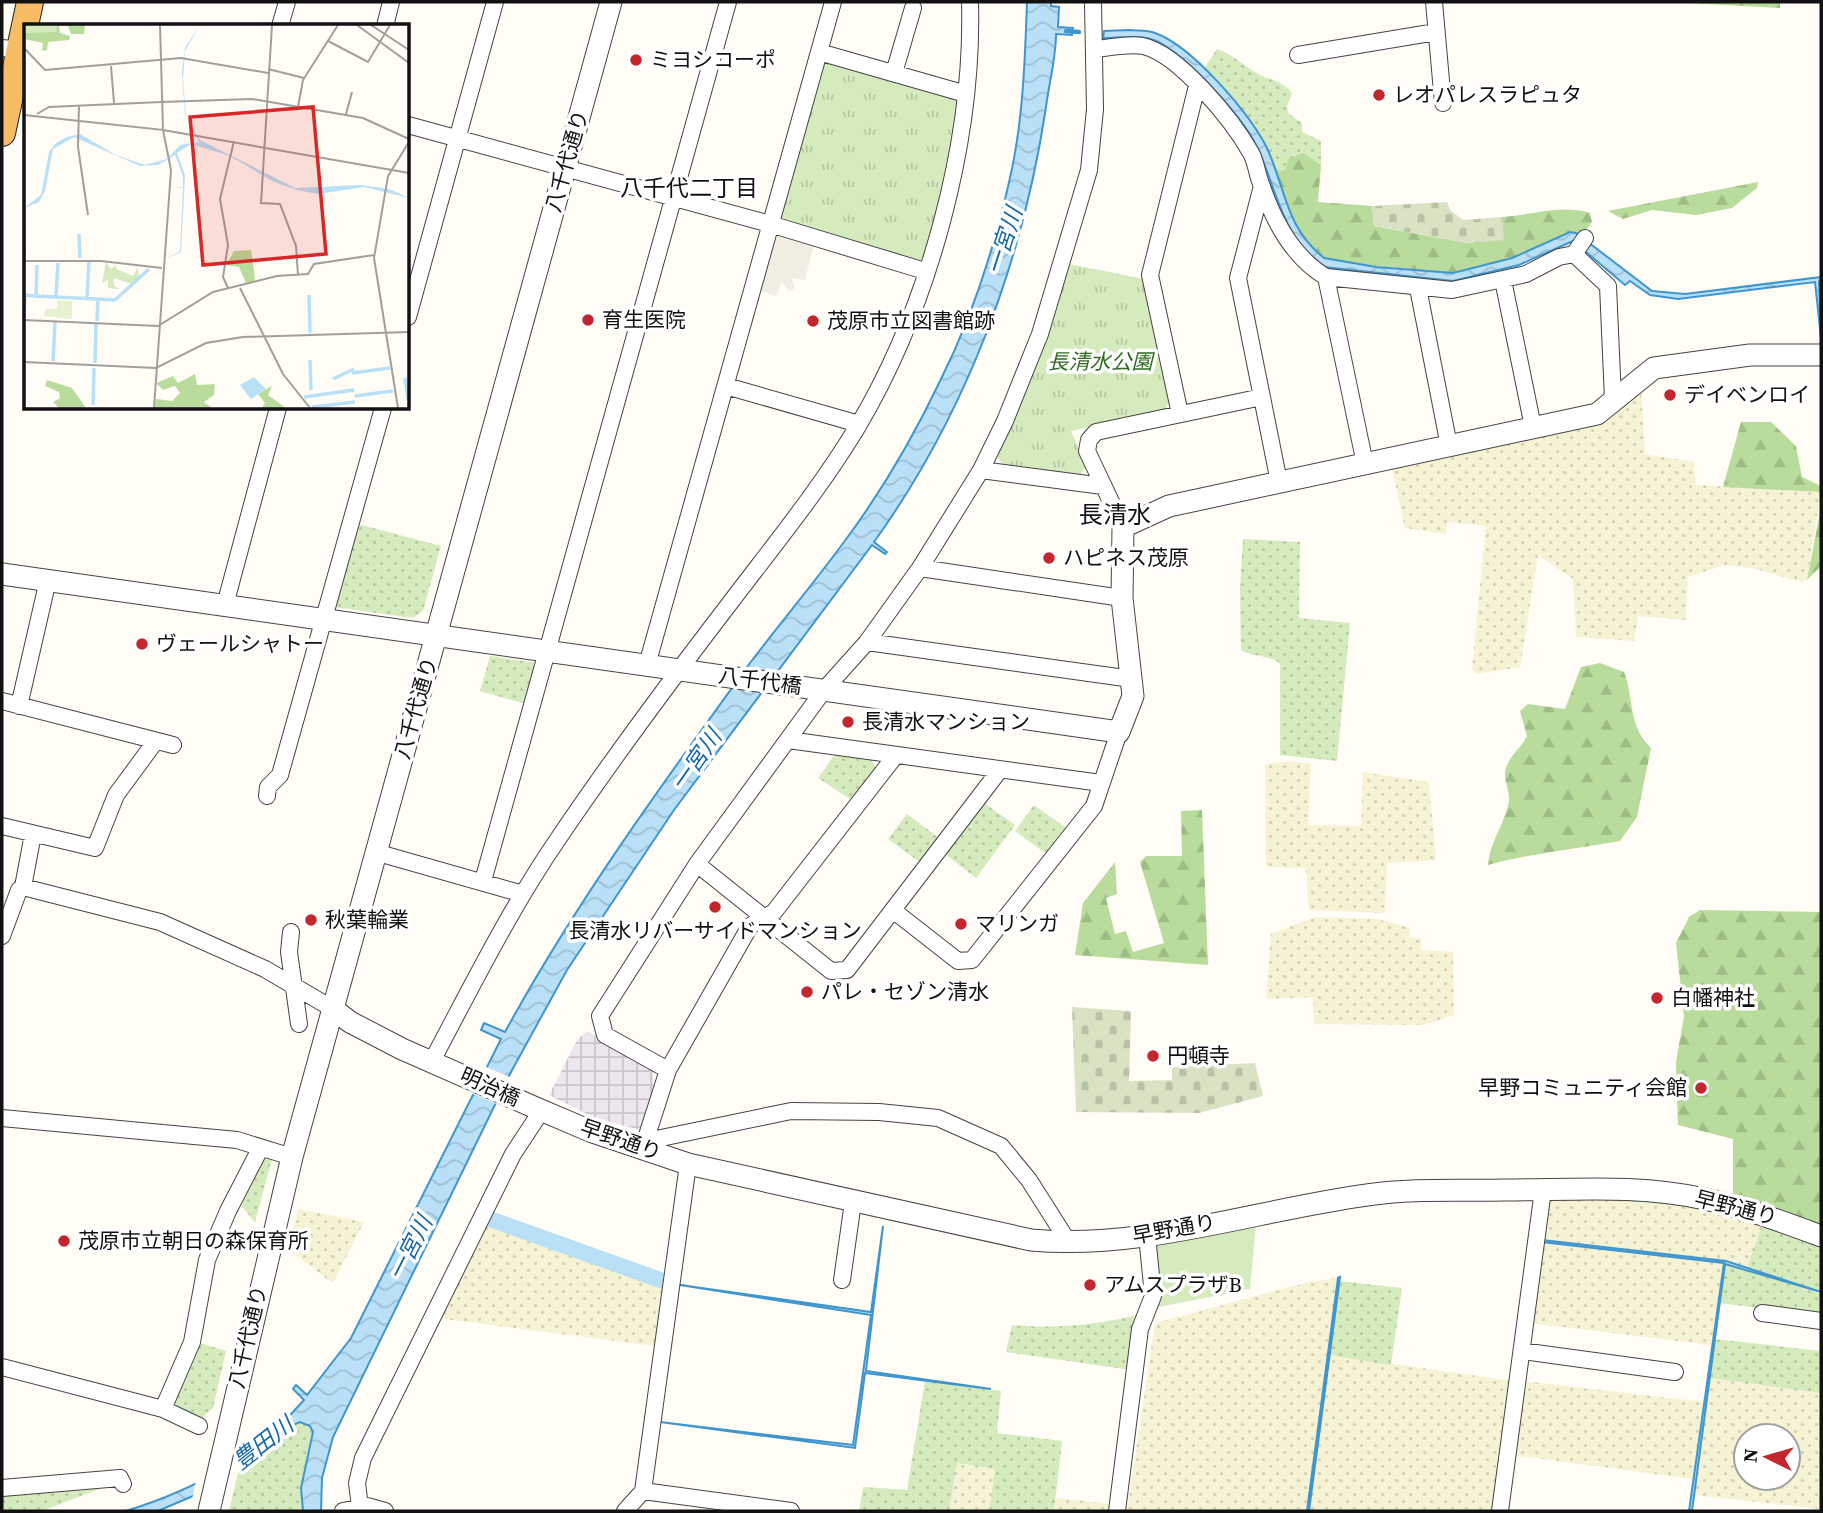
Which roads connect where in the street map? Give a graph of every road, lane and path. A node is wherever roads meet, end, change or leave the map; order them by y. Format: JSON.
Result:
{"nodes":[{"id":1,"x":30,"y":2,"type":"edge"},
{"id":2,"x":287,"y":2,"type":"edge"},
{"id":3,"x":391,"y":2,"type":"edge"},
{"id":4,"x":495,"y":2,"type":"edge"},
{"id":5,"x":611,"y":2,"type":"edge"},
{"id":6,"x":728,"y":2,"type":"edge"},
{"id":7,"x":833,"y":2,"type":"edge"},
{"id":8,"x":970,"y":2,"type":"edge"},
{"id":9,"x":1093,"y":2,"type":"edge"},
{"id":10,"x":1434,"y":2,"type":"edge"},
{"id":11,"x":913,"y":8,"type":"dead end"},
{"id":12,"x":281,"y":24,"type":"edge"},
{"id":13,"x":386,"y":24,"type":"edge"},
{"id":14,"x":1436,"y":33,"type":"junction"},
{"id":15,"x":11,"y":49,"type":"edge"},
{"id":16,"x":1095,"y":49,"type":"junction"},
{"id":17,"x":819,"y":52,"type":"junction"},
{"id":18,"x":1298,"y":55,"type":"dead end"},
{"id":19,"x":894,"y":74,"type":"junction"},
{"id":20,"x":1198,"y":86,"type":"junction"},
{"id":21,"x":966,"y":94,"type":"junction"},
{"id":22,"x":1443,"y":103,"type":"dead end"},
{"id":23,"x":410,"y":126,"type":"edge"},
{"id":24,"x":2,"y":133,"type":"edge"},
{"id":25,"x":458,"y":139,"type":"junction"},
{"id":26,"x":565,"y":167,"type":"junction"},
{"id":27,"x":1262,"y":186,"type":"junction"},
{"id":28,"x":673,"y":197,"type":"junction"},
{"id":29,"x":769,"y":225,"type":"junction"},
{"id":30,"x":925,"y":271,"type":"junction"},
{"id":31,"x":1326,"y":278,"type":"junction"},
{"id":32,"x":1503,"y":280,"type":"junction"},
{"id":33,"x":1418,"y":289,"type":"junction"},
{"id":34,"x":410,"y":310,"type":"edge"},
{"id":35,"x":1821,"y":355,"type":"edge"},
{"id":36,"x":726,"y":386,"type":"junction"},
{"id":37,"x":1262,"y":397,"type":"junction"},
{"id":38,"x":1613,"y":399,"type":"junction"},
{"id":39,"x":277,"y":410,"type":"edge"},
{"id":40,"x":382,"y":410,"type":"edge"},
{"id":41,"x":1180,"y":414,"type":"junction"},
{"id":42,"x":859,"y":424,"type":"junction"},
{"id":43,"x":1533,"y":427,"type":"junction"},
{"id":44,"x":1449,"y":446,"type":"junction"},
{"id":45,"x":1365,"y":464,"type":"junction"},
{"id":46,"x":981,"y":470,"type":"junction"},
{"id":47,"x":1279,"y":482,"type":"junction"},
{"id":48,"x":1104,"y":486,"type":"junction"},
{"id":49,"x":1123,"y":527,"type":"junction"},
{"id":50,"x":920,"y":568,"type":"junction"},
{"id":51,"x":2,"y":574,"type":"edge"},
{"id":52,"x":48,"y":580,"type":"junction"},
{"id":53,"x":1122,"y":598,"type":"junction"},
{"id":54,"x":225,"y":605,"type":"junction"},
{"id":55,"x":324,"y":620,"type":"junction"},
{"id":56,"x":436,"y":635,"type":"junction"},
{"id":57,"x":867,"y":642,"type":"junction"},
{"id":58,"x":548,"y":651,"type":"junction"},
{"id":59,"x":647,"y":665,"type":"junction"},
{"id":60,"x":688,"y":671,"type":"junction"},
{"id":61,"x":1132,"y":679,"type":"junction"},
{"id":62,"x":816,"y":689,"type":"junction"},
{"id":63,"x":2,"y":701,"type":"edge"},
{"id":64,"x":19,"y":706,"type":"junction"},
{"id":65,"x":1119,"y":732,"type":"junction"},
{"id":66,"x":788,"y":740,"type":"junction"},
{"id":67,"x":155,"y":742,"type":"junction"},
{"id":68,"x":173,"y":745,"type":"dead end"},
{"id":69,"x":896,"y":755,"type":"junction"},
{"id":70,"x":999,"y":771,"type":"junction"},
{"id":71,"x":1101,"y":783,"type":"junction"},
{"id":72,"x":267,"y":796,"type":"dead end"},
{"id":73,"x":2,"y":825,"type":"edge"},
{"id":74,"x":33,"y":834,"type":"junction"},
{"id":75,"x":375,"y":852,"type":"junction"},
{"id":76,"x":697,"y":864,"type":"junction"},
{"id":77,"x":484,"y":881,"type":"junction"},
{"id":78,"x":23,"y":887,"type":"junction"},
{"id":79,"x":523,"y":894,"type":"junction"},
{"id":80,"x":894,"y":911,"type":"junction"},
{"id":81,"x":763,"y":917,"type":"junction"},
{"id":82,"x":291,"y":932,"type":"dead end"},
{"id":83,"x":2,"y":936,"type":"edge"},
{"id":84,"x":295,"y":985,"type":"junction"},
{"id":85,"x":333,"y":1009,"type":"junction"},
{"id":86,"x":299,"y":1024,"type":"dead end"},
{"id":87,"x":438,"y":1063,"type":"junction"},
{"id":88,"x":668,"y":1070,"type":"junction"},
{"id":89,"x":539,"y":1109,"type":"junction"},
{"id":90,"x":2,"y":1118,"type":"edge"},
{"id":91,"x":643,"y":1148,"type":"junction"},
{"id":92,"x":260,"y":1149,"type":"junction"},
{"id":93,"x":292,"y":1157,"type":"junction"},
{"id":94,"x":688,"y":1164,"type":"junction"},
{"id":95,"x":1543,"y":1190,"type":"junction"},
{"id":96,"x":853,"y":1202,"type":"junction"},
{"id":97,"x":1147,"y":1235,"type":"junction"},
{"id":98,"x":1821,"y":1236,"type":"edge"},
{"id":99,"x":1069,"y":1243,"type":"junction"},
{"id":100,"x":842,"y":1280,"type":"dead end"},
{"id":101,"x":1762,"y":1313,"type":"dead end"},
{"id":102,"x":1821,"y":1321,"type":"edge"},
{"id":103,"x":1522,"y":1351,"type":"junction"},
{"id":104,"x":2,"y":1367,"type":"edge"},
{"id":105,"x":1675,"y":1372,"type":"dead end"},
{"id":106,"x":163,"y":1409,"type":"junction"},
{"id":107,"x":199,"y":1426,"type":"dead end"},
{"id":108,"x":123,"y":1484,"type":"dead end"},
{"id":109,"x":2,"y":1488,"type":"edge"},
{"id":110,"x":643,"y":1491,"type":"junction"},
{"id":111,"x":353,"y":1509,"type":"edge"},
{"id":112,"x":209,"y":1511,"type":"edge"},
{"id":113,"x":385,"y":1511,"type":"edge"},
{"id":114,"x":625,"y":1511,"type":"edge"},
{"id":115,"x":791,"y":1511,"type":"edge"},
{"id":116,"x":1117,"y":1511,"type":"edge"},
{"id":117,"x":1500,"y":1511,"type":"edge"}],
"edges":[{"from":1,"to":15,"type":"highway"},
{"from":2,"to":12,"type":"street"},
{"from":3,"to":13,"type":"street"},
{"from":4,"to":25,"type":"street"},
{"from":5,"to":26,"type":"street","name":"八千代通り"},
{"from":6,"to":28,"type":"street"},
{"from":7,"to":17,"type":"street"},
{"from":8,"to":21,"type":"street"},
{"from":9,"to":16,"type":"street"},
{"from":10,"to":14,"type":"street"},
{"from":11,"to":19,"type":"street"},
{"from":14,"to":18,"type":"street"},
{"from":14,"to":22,"type":"street"},
{"from":15,"to":24,"type":"highway"},
{"from":16,"to":20,"type":"street"},
{"from":16,"to":46,"type":"street"},
{"from":17,"to":19,"type":"street"},
{"from":17,"to":29,"type":"street"},
{"from":19,"to":21,"type":"street"},
{"from":20,"to":27,"type":"street"},
{"from":20,"to":41,"type":"street"},
{"from":21,"to":30,"type":"street"},
{"from":23,"to":25,"type":"street"},
{"from":25,"to":26,"type":"street"},
{"from":25,"to":34,"type":"street"},
{"from":26,"to":28,"type":"street"},
{"from":26,"to":56,"type":"street","name":"八千代通り"},
{"from":27,"to":31,"type":"street"},
{"from":27,"to":37,"type":"street"},
{"from":28,"to":29,"type":"street"},
{"from":28,"to":58,"type":"street"},
{"from":29,"to":30,"type":"street"},
{"from":29,"to":36,"type":"street"},
{"from":30,"to":42,"type":"street"},
{"from":31,"to":33,"type":"street"},
{"from":31,"to":45,"type":"street"},
{"from":32,"to":33,"type":"street"},
{"from":32,"to":38,"type":"street"},
{"from":32,"to":43,"type":"street"},
{"from":33,"to":44,"type":"street"},
{"from":35,"to":38,"type":"street"},
{"from":36,"to":42,"type":"street"},
{"from":36,"to":59,"type":"street"},
{"from":37,"to":41,"type":"street"},
{"from":37,"to":47,"type":"street"},
{"from":38,"to":43,"type":"street"},
{"from":39,"to":54,"type":"street"},
{"from":40,"to":55,"type":"street"},
{"from":41,"to":48,"type":"street"},
{"from":42,"to":60,"type":"street"},
{"from":43,"to":44,"type":"street"},
{"from":44,"to":45,"type":"street"},
{"from":45,"to":47,"type":"street"},
{"from":46,"to":48,"type":"street"},
{"from":46,"to":50,"type":"street"},
{"from":47,"to":49,"type":"street"},
{"from":48,"to":49,"type":"street"},
{"from":49,"to":53,"type":"street"},
{"from":50,"to":53,"type":"street"},
{"from":50,"to":57,"type":"street"},
{"from":51,"to":52,"type":"street","name":"八千代橋"},
{"from":52,"to":54,"type":"street","name":"八千代橋"},
{"from":52,"to":64,"type":"street"},
{"from":53,"to":61,"type":"street"},
{"from":54,"to":55,"type":"street","name":"八千代橋"},
{"from":55,"to":56,"type":"street","name":"八千代橋"},
{"from":55,"to":72,"type":"street"},
{"from":56,"to":58,"type":"street","name":"八千代橋"},
{"from":56,"to":75,"type":"street","name":"八千代通り"},
{"from":57,"to":61,"type":"street"},
{"from":57,"to":62,"type":"street"},
{"from":58,"to":59,"type":"street","name":"八千代橋"},
{"from":58,"to":77,"type":"street"},
{"from":59,"to":60,"type":"street","name":"八千代橋"},
{"from":60,"to":62,"type":"street","name":"八千代橋"},
{"from":60,"to":79,"type":"street"},
{"from":61,"to":65,"type":"street"},
{"from":62,"to":65,"type":"street","name":"八千代橋"},
{"from":62,"to":66,"type":"street"},
{"from":63,"to":64,"type":"street"},
{"from":64,"to":67,"type":"street"},
{"from":65,"to":71,"type":"street"},
{"from":66,"to":69,"type":"street"},
{"from":66,"to":76,"type":"street"},
{"from":67,"to":68,"type":"street"},
{"from":67,"to":74,"type":"street"},
{"from":69,"to":70,"type":"street"},
{"from":69,"to":81,"type":"street"},
{"from":70,"to":71,"type":"street"},
{"from":70,"to":80,"type":"street"},
{"from":71,"to":80,"type":"street"},
{"from":73,"to":74,"type":"street"},
{"from":74,"to":78,"type":"street"},
{"from":75,"to":77,"type":"street"},
{"from":75,"to":85,"type":"street","name":"八千代通り"},
{"from":76,"to":81,"type":"street"},
{"from":76,"to":88,"type":"street"},
{"from":77,"to":79,"type":"street"},
{"from":78,"to":83,"type":"street"},
{"from":78,"to":84,"type":"street"},
{"from":79,"to":87,"type":"street"},
{"from":80,"to":81,"type":"street"},
{"from":81,"to":88,"type":"street"},
{"from":82,"to":84,"type":"street"},
{"from":84,"to":85,"type":"street"},
{"from":84,"to":86,"type":"street"},
{"from":85,"to":87,"type":"street"},
{"from":85,"to":93,"type":"street","name":"八千代通り"},
{"from":87,"to":89,"type":"street","name":"明治橋"},
{"from":88,"to":91,"type":"street"},
{"from":89,"to":91,"type":"street","name":"早野通り"},
{"from":89,"to":111,"type":"street"},
{"from":90,"to":92,"type":"street"},
{"from":91,"to":94,"type":"street","name":"早野通り"},
{"from":91,"to":99,"type":"street"},
{"from":92,"to":93,"type":"street"},
{"from":92,"to":106,"type":"street"},
{"from":93,"to":112,"type":"street","name":"八千代通り"},
{"from":94,"to":96,"type":"street","name":"早野通り"},
{"from":94,"to":110,"type":"street"},
{"from":95,"to":97,"type":"street","name":"早野通り"},
{"from":95,"to":98,"type":"street","name":"早野通り"},
{"from":95,"to":103,"type":"street"},
{"from":96,"to":99,"type":"street","name":"早野通り"},
{"from":96,"to":100,"type":"street"},
{"from":97,"to":99,"type":"street","name":"早野通り"},
{"from":97,"to":116,"type":"street"},
{"from":101,"to":102,"type":"street"},
{"from":103,"to":105,"type":"street"},
{"from":103,"to":117,"type":"street"},
{"from":104,"to":106,"type":"street"},
{"from":106,"to":107,"type":"street"},
{"from":108,"to":109,"type":"street"},
{"from":110,"to":114,"type":"street"},
{"from":110,"to":115,"type":"street"},
{"from":111,"to":113,"type":"street"}]}
